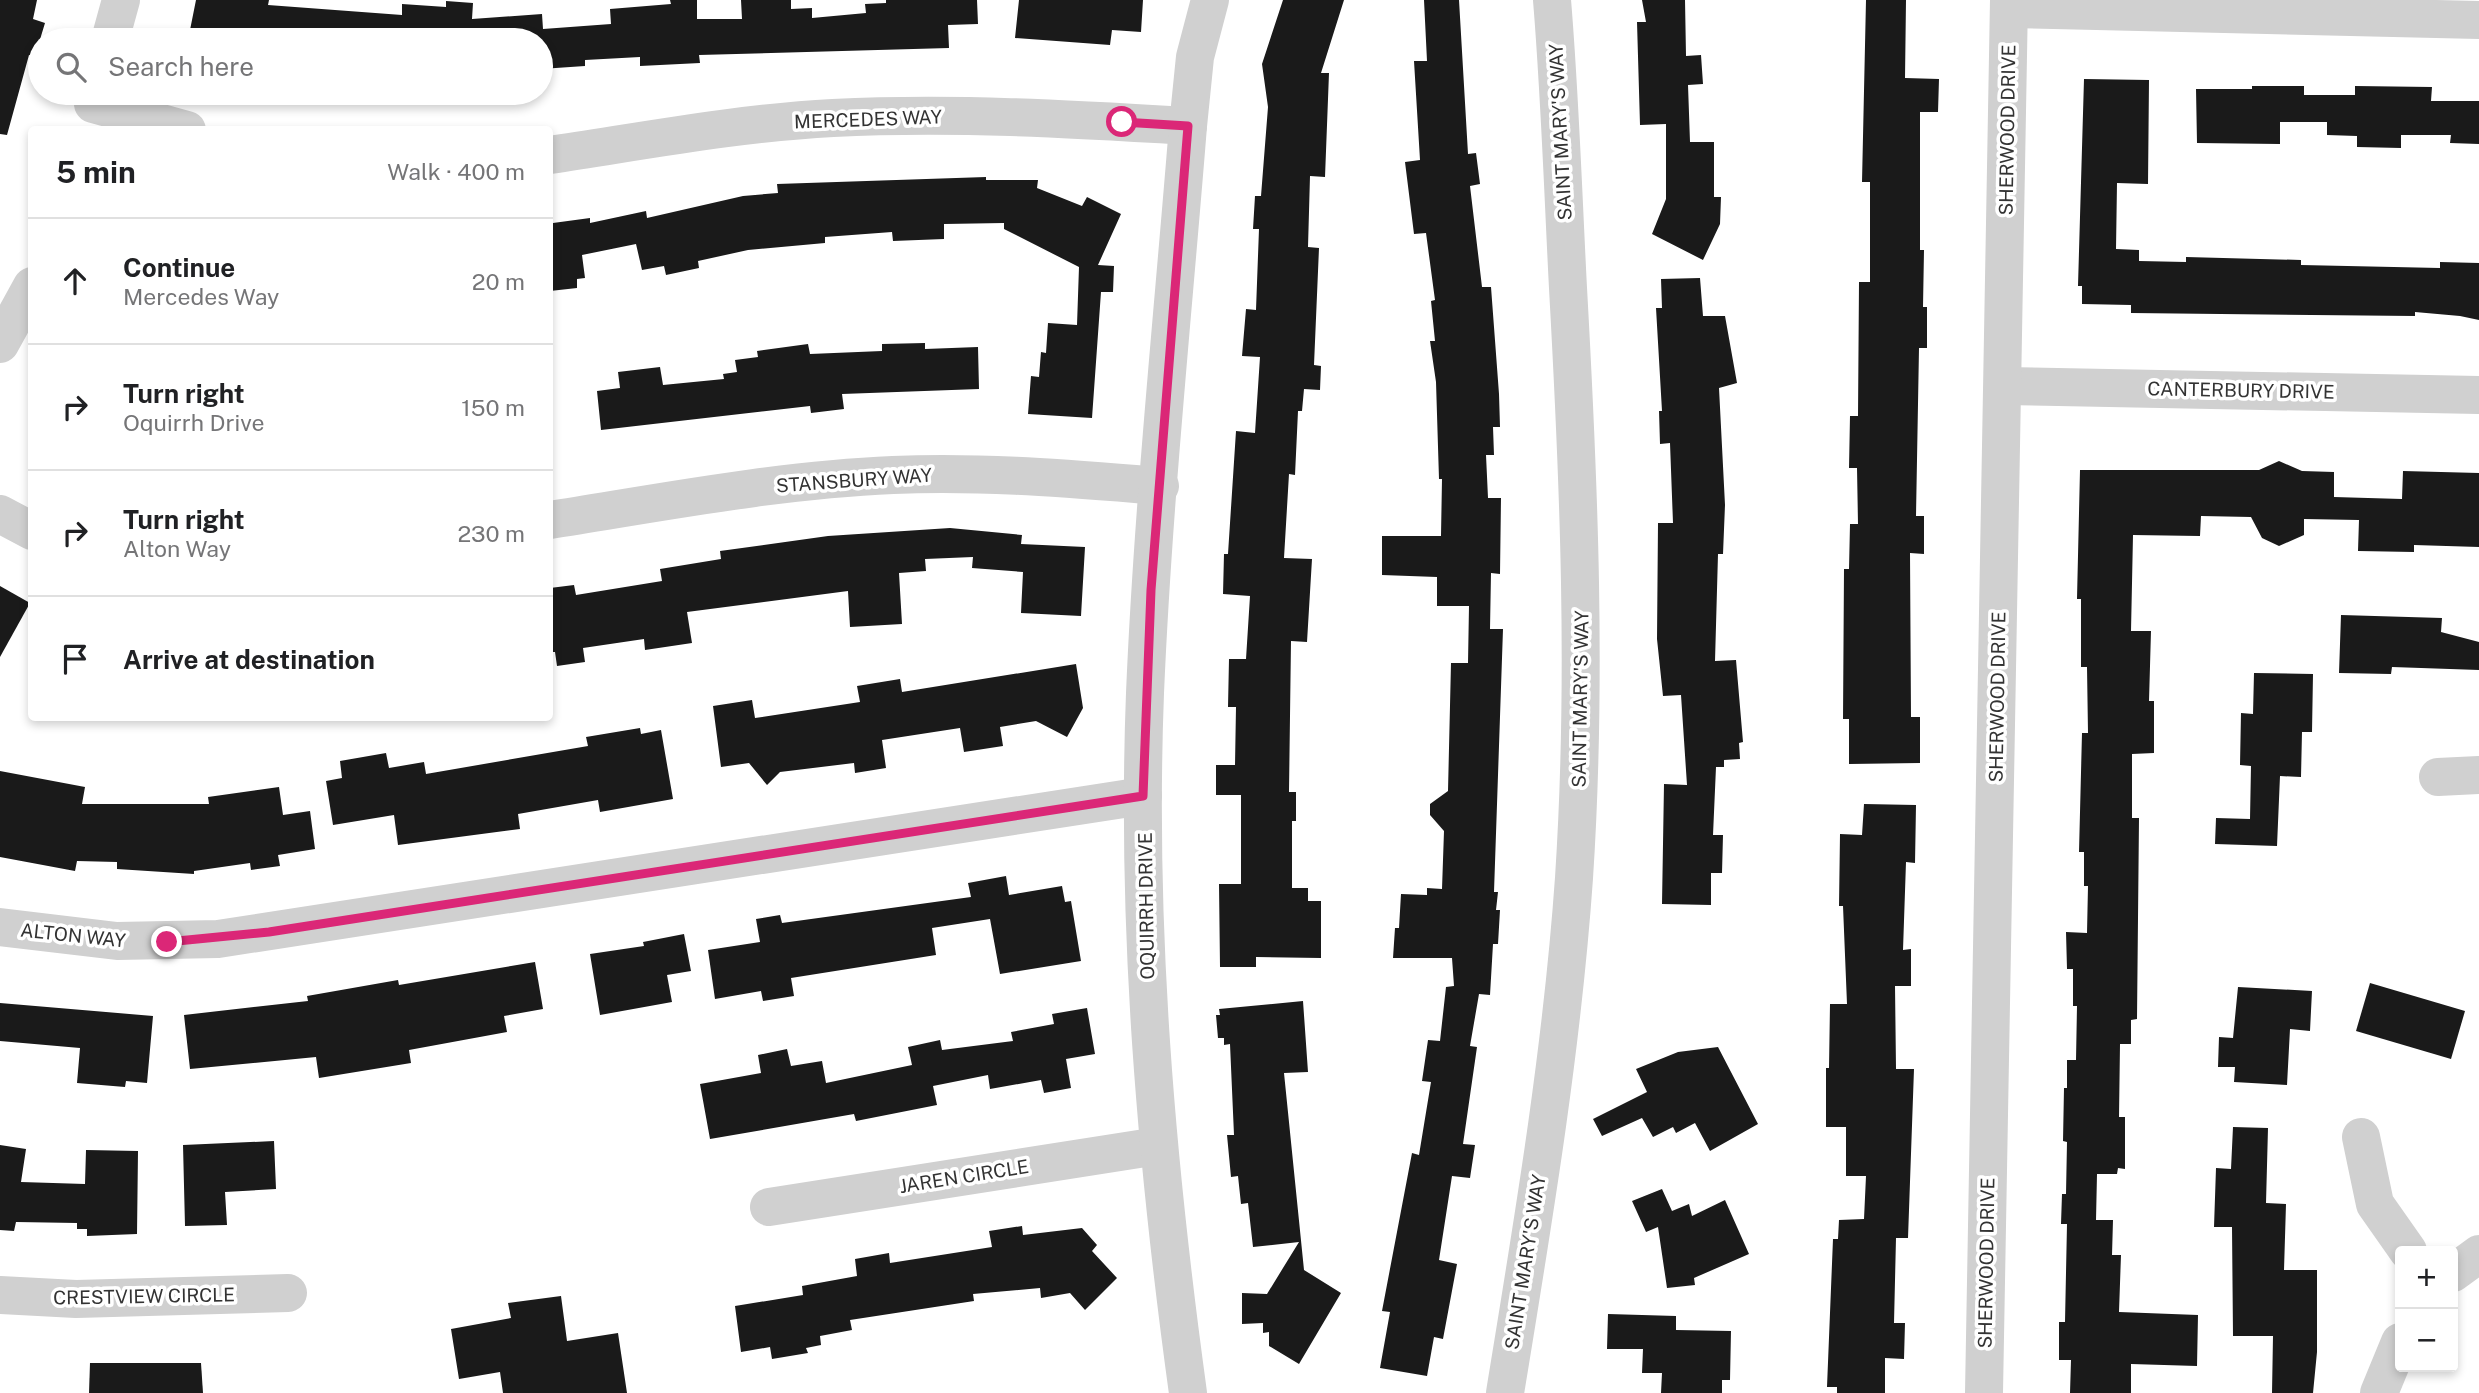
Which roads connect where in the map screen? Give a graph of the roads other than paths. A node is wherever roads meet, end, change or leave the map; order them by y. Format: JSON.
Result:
{"nodes":[{"id":1,"x":121,"y":0,"type":"edge"},
{"id":2,"x":1210,"y":0,"type":"edge"},
{"id":3,"x":1552,"y":0,"type":"edge"},
{"id":4,"x":2010,"y":5,"type":"edge"},
{"id":5,"x":2479,"y":20,"type":"edge"},
{"id":6,"x":113,"y":28,"type":"edge"},
{"id":7,"x":91,"y":109,"type":"edge"},
{"id":8,"x":169,"y":126,"type":"edge"},
{"id":9,"x":1188,"y":126,"type":"junction"},
{"id":10,"x":553,"y":155,"type":"edge"},
{"id":11,"x":28,"y":293,"type":"edge"},
{"id":12,"x":0,"y":344,"type":"edge"},
{"id":13,"x":2003,"y":386,"type":"junction"},
{"id":14,"x":2479,"y":395,"type":"edge"},
{"id":15,"x":1160,"y":486,"type":"junction"},
{"id":16,"x":0,"y":513,"type":"edge"},
{"id":17,"x":553,"y":520,"type":"edge"},
{"id":18,"x":28,"y":529,"type":"edge"},
{"id":19,"x":2479,"y":775,"type":"edge"},
{"id":20,"x":2438,"y":777,"type":"dead end"},
{"id":21,"x":1143,"y":796,"type":"junction"},
{"id":22,"x":0,"y":927,"type":"edge"},
{"id":23,"x":2361,"y":1137,"type":"dead end"},
{"id":24,"x":1158,"y":1146,"type":"junction"},
{"id":25,"x":769,"y":1207,"type":"dead end"},
{"id":26,"x":2404,"y":1246,"type":"edge"},
{"id":27,"x":2479,"y":1254,"type":"edge"},
{"id":28,"x":2458,"y":1269,"type":"edge"},
{"id":29,"x":288,"y":1293,"type":"dead end"},
{"id":30,"x":0,"y":1295,"type":"edge"},
{"id":31,"x":2395,"y":1354,"type":"edge"},
{"id":32,"x":1188,"y":1393,"type":"edge"},
{"id":33,"x":1505,"y":1393,"type":"edge"},
{"id":34,"x":1984,"y":1393,"type":"edge"},
{"id":35,"x":2379,"y":1393,"type":"edge"}],
"edges":[{"from":1,"to":6,"type":"street"},
{"from":2,"to":9,"type":"street","name":"OQUIRRH DRIVE"},
{"from":3,"to":33,"type":"street","name":"SAINT MARY'S WAY"},
{"from":4,"to":5,"type":"street"},
{"from":4,"to":13,"type":"street","name":"SHERWOOD DRIVE"},
{"from":7,"to":8,"type":"street"},
{"from":9,"to":10,"type":"street","name":"MERCEDES WAY"},
{"from":9,"to":15,"type":"street","name":"OQUIRRH DRIVE"},
{"from":11,"to":12,"type":"street"},
{"from":13,"to":14,"type":"street","name":"CANTERBURY DRIVE"},
{"from":13,"to":34,"type":"street","name":"SHERWOOD DRIVE"},
{"from":15,"to":17,"type":"street","name":"STANSBURY WAY"},
{"from":15,"to":21,"type":"street","name":"OQUIRRH DRIVE"},
{"from":16,"to":18,"type":"street"},
{"from":19,"to":20,"type":"street"},
{"from":21,"to":22,"type":"street","name":"ALTON WAY"},
{"from":21,"to":24,"type":"street","name":"OQUIRRH DRIVE"},
{"from":23,"to":26,"type":"street"},
{"from":24,"to":25,"type":"street","name":"JAREN CIRCLE"},
{"from":24,"to":32,"type":"street","name":"OQUIRRH DRIVE"},
{"from":27,"to":28,"type":"street"},
{"from":29,"to":30,"type":"street","name":"CRESTVIEW CIRCLE"},
{"from":31,"to":35,"type":"street"}]}
